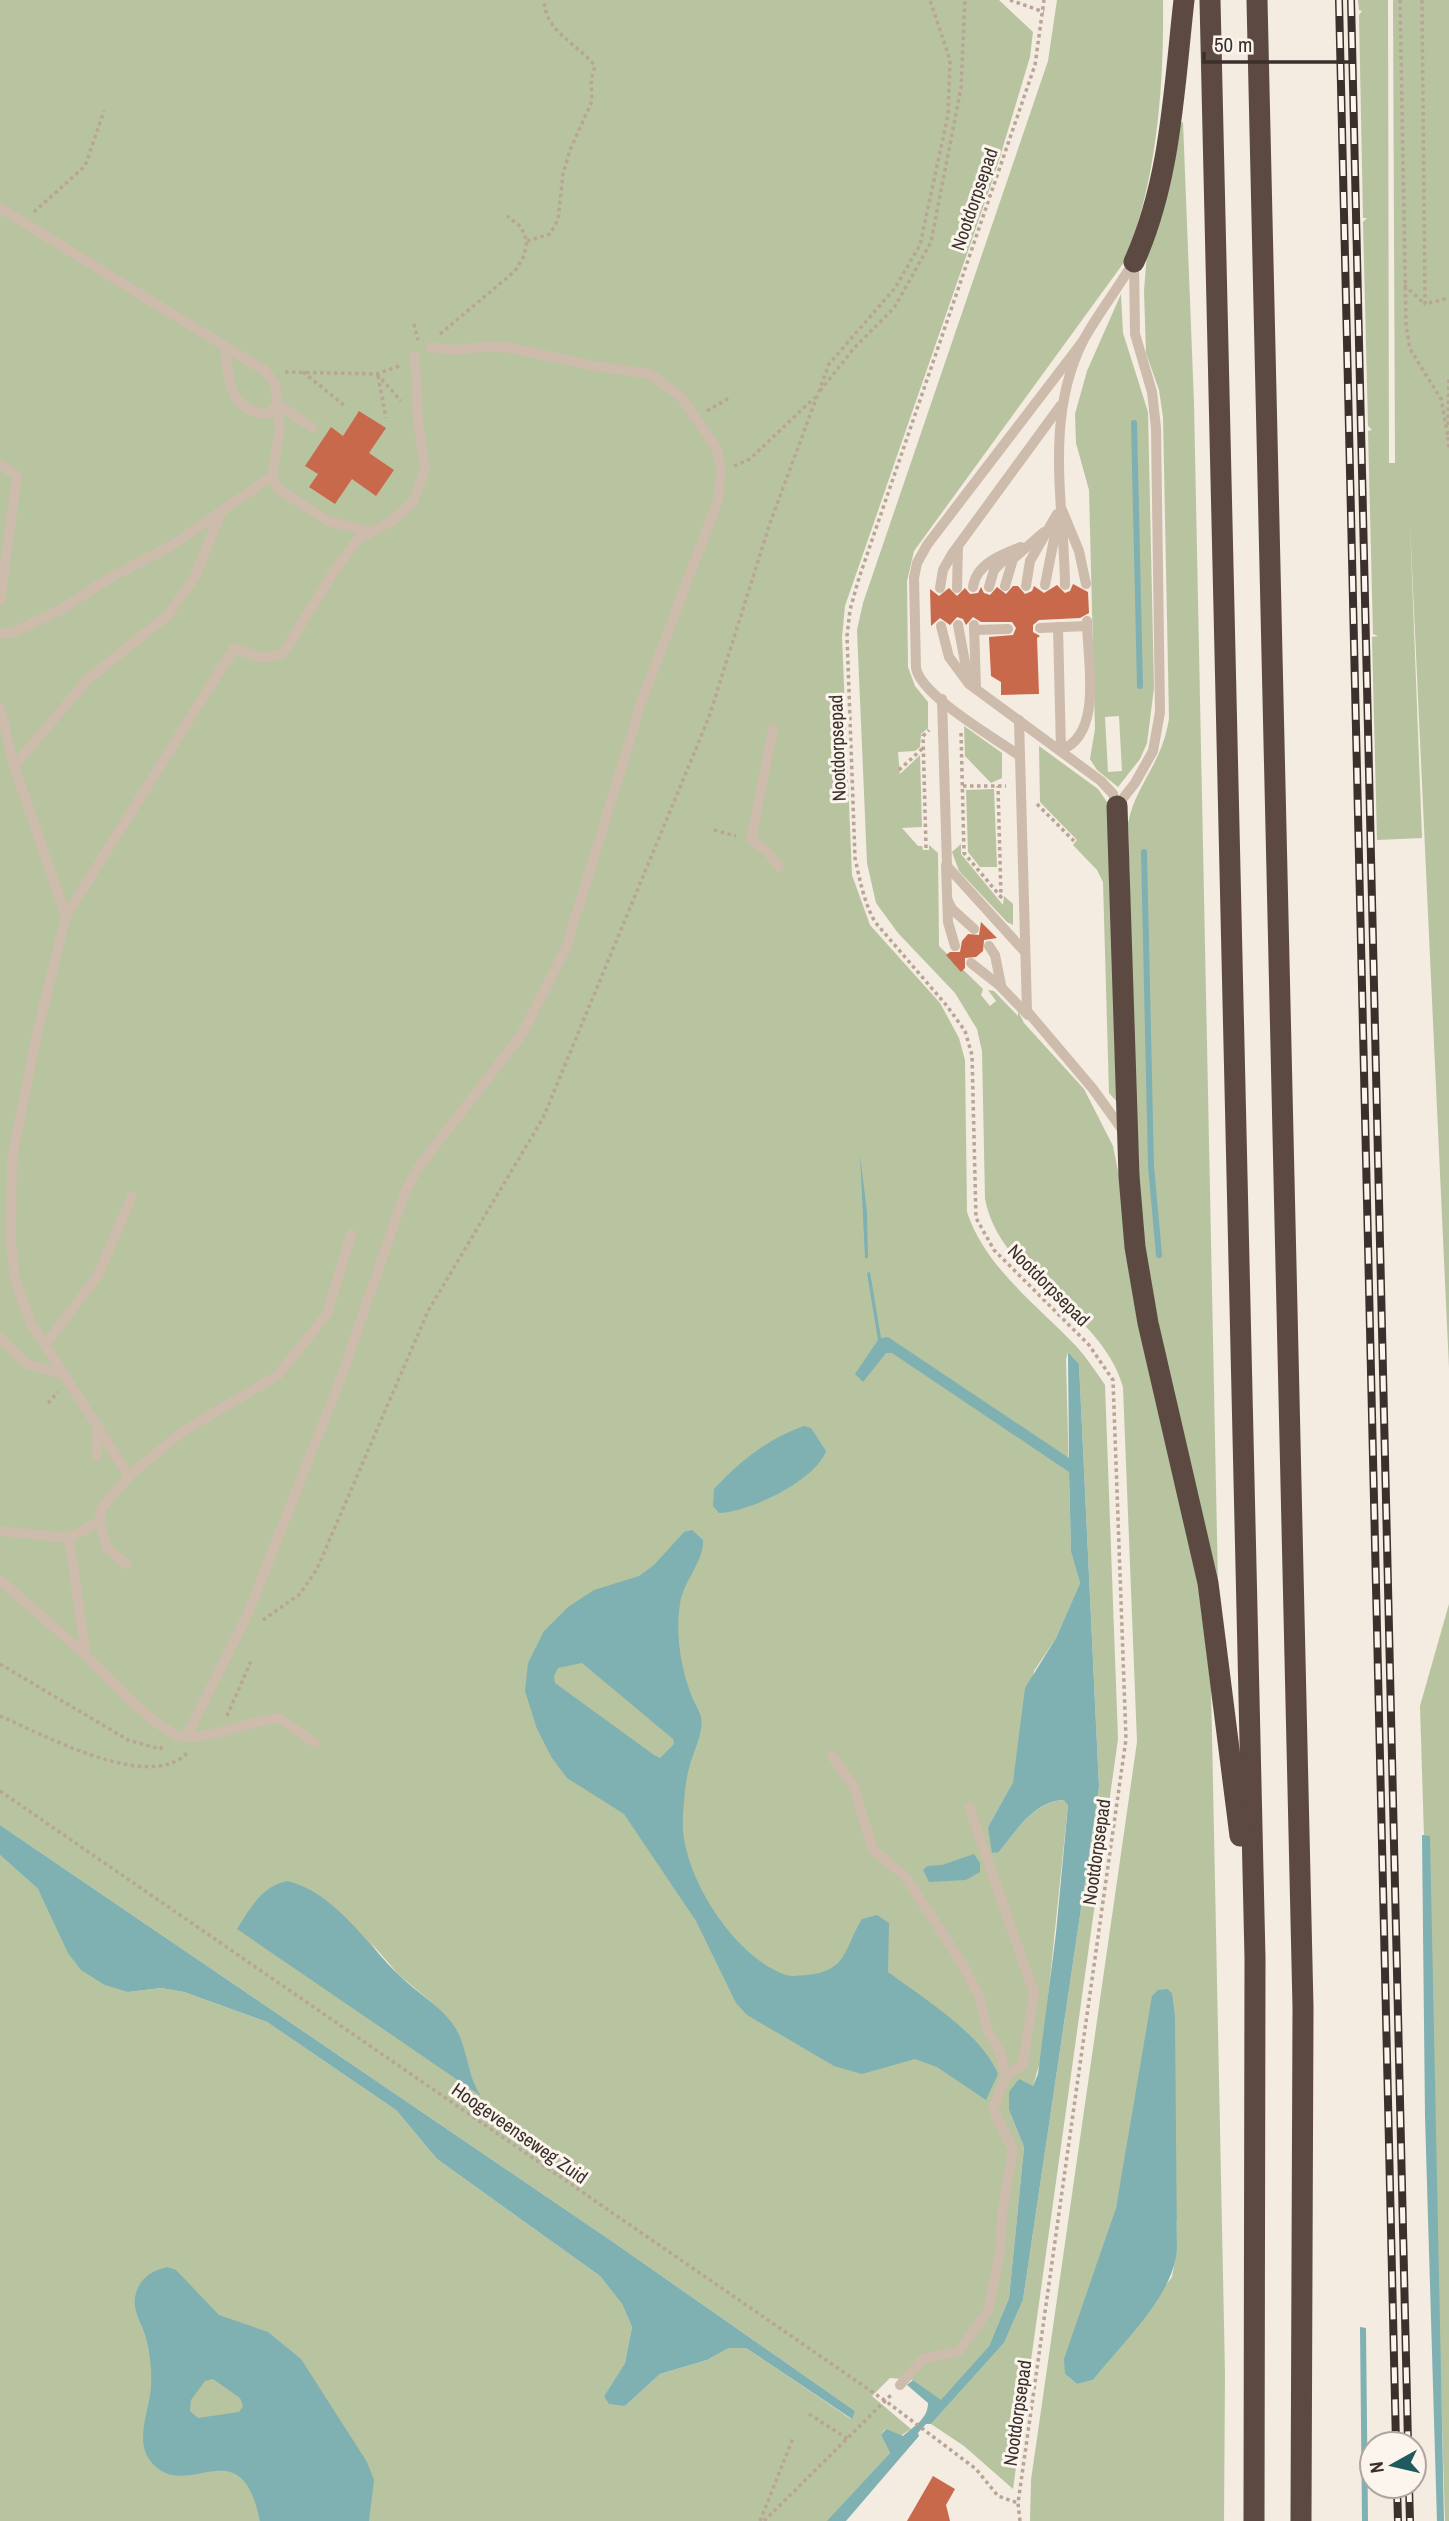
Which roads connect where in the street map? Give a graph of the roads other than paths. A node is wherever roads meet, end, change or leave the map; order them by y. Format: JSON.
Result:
{"nodes":[{"id":1,"x":1184,"y":0,"type":"edge"},
{"id":2,"x":1210,"y":0,"type":"edge"},
{"id":3,"x":1257,"y":0,"type":"edge"},
{"id":4,"x":0,"y":208,"type":"edge"},
{"id":5,"x":1134,"y":262,"type":"junction"},
{"id":6,"x":1083,"y":341,"type":"junction"},
{"id":7,"x":223,"y":345,"type":"junction"},
{"id":8,"x":430,"y":347,"type":"road end"},
{"id":9,"x":415,"y":356,"type":"road end"},
{"id":10,"x":1063,"y":403,"type":"junction"},
{"id":11,"x":277,"y":404,"type":"junction"},
{"id":12,"x":312,"y":427,"type":"dead end"},
{"id":13,"x":0,"y":464,"type":"edge"},
{"id":14,"x":272,"y":476,"type":"junction"},
{"id":15,"x":1059,"y":497,"type":"junction"},
{"id":16,"x":220,"y":513,"type":"junction"},
{"id":17,"x":1052,"y":526,"type":"junction"},
{"id":18,"x":371,"y":532,"type":"junction"},
{"id":19,"x":961,"y":541,"type":"junction"},
{"id":20,"x":1024,"y":546,"type":"junction"},
{"id":21,"x":1086,"y":584,"type":"dead end"},
{"id":22,"x":1045,"y":585,"type":"dead end"},
{"id":23,"x":1065,"y":585,"type":"dead end"},
{"id":24,"x":1006,"y":586,"type":"dead end"},
{"id":25,"x":1026,"y":586,"type":"dead end"},
{"id":26,"x":973,"y":587,"type":"dead end"},
{"id":27,"x":989,"y":587,"type":"dead end"},
{"id":28,"x":940,"y":588,"type":"dead end"},
{"id":29,"x":957,"y":588,"type":"dead end"},
{"id":30,"x":0,"y":601,"type":"edge"},
{"id":31,"x":958,"y":625,"type":"dead end"},
{"id":32,"x":941,"y":626,"type":"dead end"},
{"id":33,"x":1007,"y":627,"type":"dead end"},
{"id":34,"x":0,"y":634,"type":"edge"},
{"id":35,"x":976,"y":689,"type":"junction"},
{"id":36,"x":942,"y":699,"type":"junction"},
{"id":37,"x":0,"y":708,"type":"edge"},
{"id":38,"x":1019,"y":720,"type":"junction"},
{"id":39,"x":773,"y":729,"type":"dead end"},
{"id":40,"x":1061,"y":750,"type":"junction"},
{"id":41,"x":1020,"y":756,"type":"junction"},
{"id":42,"x":14,"y":766,"type":"junction"},
{"id":43,"x":1117,"y":806,"type":"junction"},
{"id":44,"x":945,"y":852,"type":"junction"},
{"id":45,"x":779,"y":867,"type":"dead end"},
{"id":46,"x":947,"y":891,"type":"junction"},
{"id":47,"x":66,"y":916,"type":"junction"},
{"id":48,"x":974,"y":929,"type":"dead end"},
{"id":49,"x":955,"y":946,"type":"dead end"},
{"id":50,"x":989,"y":946,"type":"dead end"},
{"id":51,"x":1025,"y":952,"type":"junction"},
{"id":52,"x":971,"y":963,"type":"dead end"},
{"id":53,"x":1002,"y":987,"type":"junction"},
{"id":54,"x":1036,"y":1024,"type":"junction"},
{"id":55,"x":1127,"y":1138,"type":"junction"},
{"id":56,"x":132,"y":1196,"type":"dead end"},
{"id":57,"x":351,"y":1234,"type":"dead end"},
{"id":58,"x":5,"y":1240,"type":"edge"},
{"id":59,"x":0,"y":1338,"type":"edge"},
{"id":60,"x":46,"y":1344,"type":"junction"},
{"id":61,"x":65,"y":1375,"type":"junction"},
{"id":62,"x":97,"y":1424,"type":"junction"},
{"id":63,"x":97,"y":1456,"type":"dead end"},
{"id":64,"x":129,"y":1476,"type":"junction"},
{"id":65,"x":99,"y":1522,"type":"junction"},
{"id":66,"x":0,"y":1531,"type":"edge"},
{"id":67,"x":69,"y":1538,"type":"junction"},
{"id":68,"x":127,"y":1565,"type":"dead end"},
{"id":69,"x":0,"y":1580,"type":"edge"},
{"id":70,"x":0,"y":1592,"type":"edge"},
{"id":71,"x":16,"y":1594,"type":"junction"},
{"id":72,"x":86,"y":1656,"type":"junction"},
{"id":73,"x":186,"y":1737,"type":"junction"},
{"id":74,"x":315,"y":1743,"type":"dead end"},
{"id":75,"x":832,"y":1756,"type":"dead end"},
{"id":76,"x":969,"y":1807,"type":"dead end"},
{"id":77,"x":1255,"y":1958,"type":"junction"},
{"id":78,"x":1006,"y":2076,"type":"junction"},
{"id":79,"x":900,"y":2385,"type":"dead end"},
{"id":80,"x":1254,"y":2521,"type":"edge"},
{"id":81,"x":1301,"y":2521,"type":"edge"}],
"edges":[{"from":1,"to":5,"type":"highway"},
{"from":2,"to":77,"type":"highway"},
{"from":3,"to":81,"type":"highway"},
{"from":4,"to":7,"type":"lane"},
{"from":5,"to":6,"type":"lane"},
{"from":5,"to":43,"type":"lane"},
{"from":6,"to":10,"type":"lane"},
{"from":6,"to":36,"type":"lane"},
{"from":7,"to":11,"type":"lane"},
{"from":7,"to":11,"type":"lane"},
{"from":8,"to":73,"type":"lane"},
{"from":9,"to":18,"type":"lane"},
{"from":10,"to":15,"type":"lane"},
{"from":10,"to":19,"type":"lane"},
{"from":11,"to":12,"type":"lane"},
{"from":11,"to":14,"type":"lane"},
{"from":13,"to":30,"type":"lane"},
{"from":14,"to":16,"type":"lane"},
{"from":14,"to":18,"type":"lane"},
{"from":15,"to":17,"type":"lane"},
{"from":15,"to":21,"type":"lane"},
{"from":15,"to":22,"type":"lane"},
{"from":15,"to":23,"type":"lane"},
{"from":16,"to":34,"type":"lane"},
{"from":16,"to":42,"type":"lane"},
{"from":17,"to":20,"type":"lane"},
{"from":17,"to":25,"type":"lane"},
{"from":18,"to":47,"type":"lane"},
{"from":19,"to":28,"type":"lane"},
{"from":19,"to":29,"type":"lane"},
{"from":20,"to":24,"type":"lane"},
{"from":20,"to":26,"type":"lane"},
{"from":20,"to":27,"type":"lane"},
{"from":31,"to":35,"type":"lane"},
{"from":32,"to":35,"type":"lane"},
{"from":33,"to":35,"type":"lane"},
{"from":35,"to":38,"type":"lane"},
{"from":36,"to":41,"type":"lane"},
{"from":36,"to":44,"type":"lane"},
{"from":37,"to":42,"type":"lane"},
{"from":38,"to":40,"type":"lane"},
{"from":38,"to":41,"type":"lane"},
{"from":39,"to":45,"type":"lane"},
{"from":40,"to":40,"type":"lane"},
{"from":40,"to":43,"type":"lane"},
{"from":41,"to":51,"type":"lane"},
{"from":42,"to":47,"type":"lane"},
{"from":43,"to":55,"type":"highway"},
{"from":44,"to":46,"type":"lane"},
{"from":44,"to":51,"type":"lane"},
{"from":46,"to":48,"type":"lane"},
{"from":46,"to":49,"type":"lane"},
{"from":47,"to":58,"type":"lane"},
{"from":50,"to":53,"type":"lane"},
{"from":51,"to":54,"type":"lane"},
{"from":52,"to":53,"type":"lane"},
{"from":53,"to":54,"type":"lane"},
{"from":54,"to":55,"type":"lane"},
{"from":55,"to":77,"type":"highway"},
{"from":56,"to":60,"type":"lane"},
{"from":57,"to":64,"type":"lane"},
{"from":58,"to":60,"type":"lane"},
{"from":59,"to":61,"type":"lane"},
{"from":60,"to":61,"type":"lane"},
{"from":61,"to":62,"type":"lane"},
{"from":62,"to":63,"type":"lane"},
{"from":62,"to":64,"type":"lane"},
{"from":64,"to":65,"type":"lane"},
{"from":65,"to":67,"type":"lane"},
{"from":65,"to":68,"type":"lane"},
{"from":66,"to":67,"type":"lane"},
{"from":67,"to":72,"type":"lane"},
{"from":69,"to":71,"type":"lane"},
{"from":70,"to":71,"type":"lane"},
{"from":71,"to":72,"type":"lane"},
{"from":72,"to":73,"type":"lane"},
{"from":73,"to":74,"type":"lane"},
{"from":75,"to":78,"type":"lane"},
{"from":76,"to":78,"type":"lane"},
{"from":77,"to":80,"type":"highway"},
{"from":78,"to":79,"type":"lane"}]}
